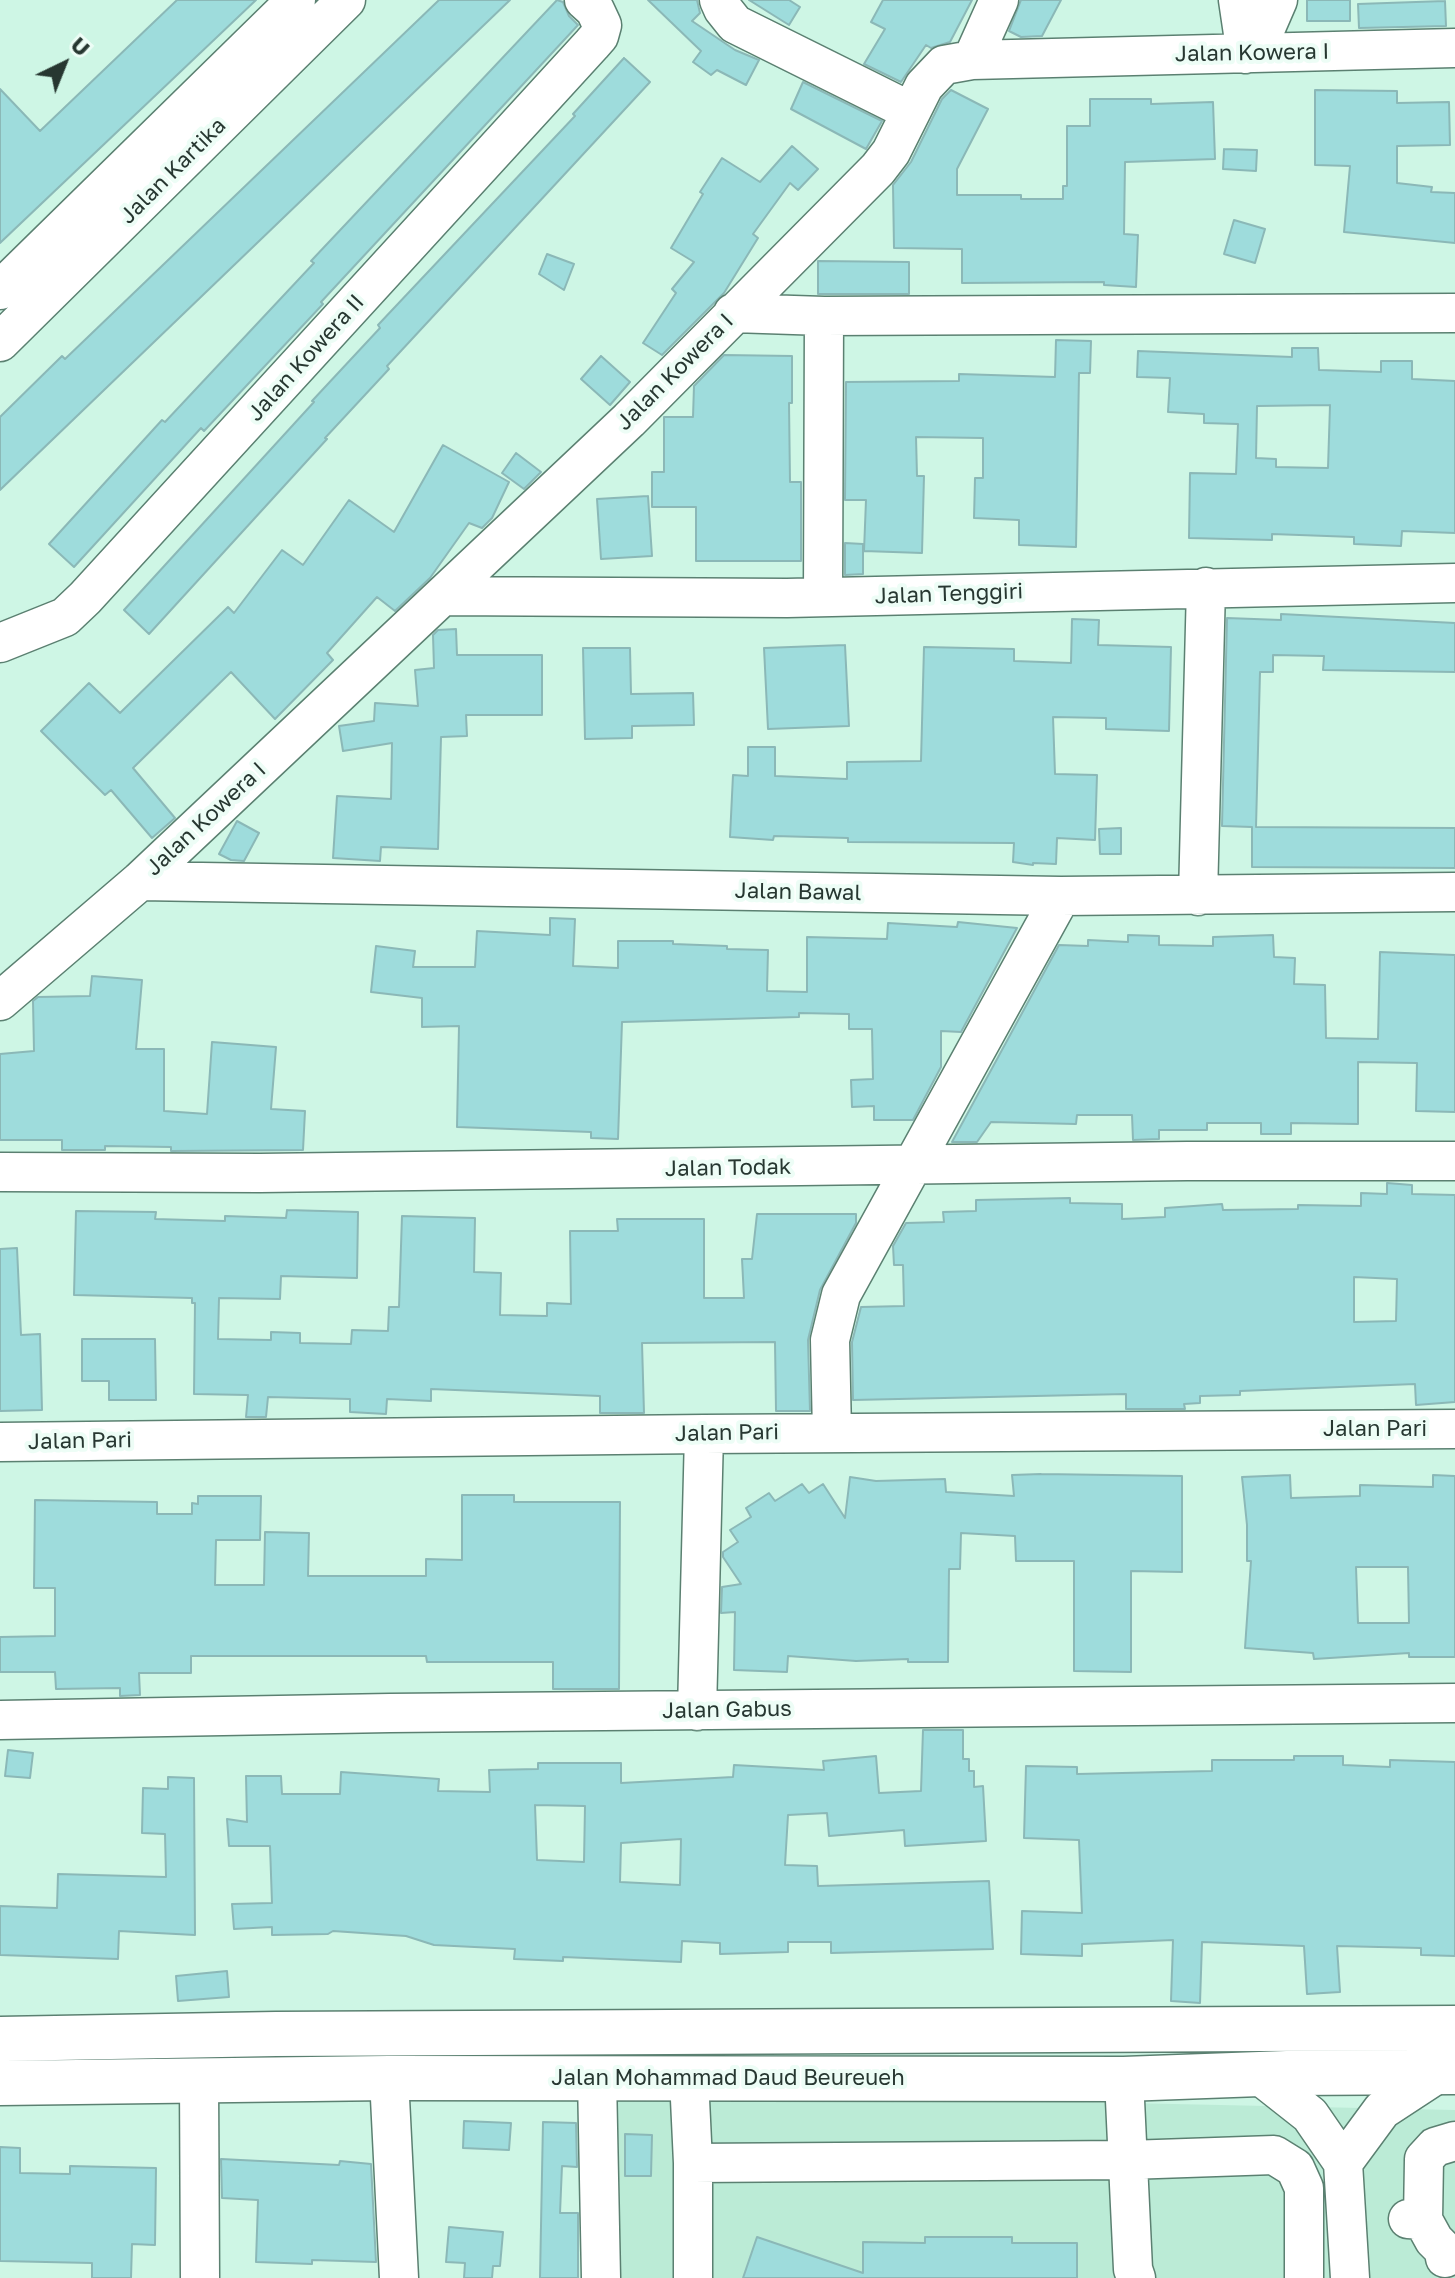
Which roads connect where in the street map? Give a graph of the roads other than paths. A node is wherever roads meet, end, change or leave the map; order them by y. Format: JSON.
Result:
{"nodes":[{"id":1,"x":296,"y":0,"type":"edge"},
{"id":2,"x":346,"y":0,"type":"edge"},
{"id":3,"x":584,"y":0,"type":"edge"},
{"id":4,"x":719,"y":0,"type":"edge"},
{"id":5,"x":999,"y":0,"type":"edge"},
{"id":6,"x":1238,"y":0,"type":"edge"},
{"id":7,"x":1278,"y":0,"type":"edge"},
{"id":8,"x":1455,"y":48,"type":"edge"},
{"id":9,"x":1251,"y":53,"type":"junction"},
{"id":10,"x":972,"y":60,"type":"junction"},
{"id":11,"x":910,"y":111,"type":"junction"},
{"id":12,"x":0,"y":290,"type":"edge"},
{"id":13,"x":733,"y":313,"type":"junction"},
{"id":14,"x":1455,"y":313,"type":"edge"},
{"id":15,"x":824,"y":316,"type":"junction"},
{"id":16,"x":0,"y":342,"type":"edge"},
{"id":17,"x":1455,"y":583,"type":"edge"},
{"id":18,"x":1206,"y":587,"type":"junction"},
{"id":19,"x":443,"y":596,"type":"junction"},
{"id":20,"x":823,"y":597,"type":"junction"},
{"id":21,"x":0,"y":643,"type":"edge"},
{"id":22,"x":140,"y":881,"type":"junction"},
{"id":23,"x":1455,"y":892,"type":"edge"},
{"id":24,"x":1061,"y":896,"type":"junction"},
{"id":25,"x":1198,"y":896,"type":"junction"},
{"id":26,"x":0,"y":1001,"type":"edge"},
{"id":27,"x":1455,"y":1161,"type":"edge"},
{"id":28,"x":914,"y":1166,"type":"junction"},
{"id":29,"x":0,"y":1172,"type":"edge"},
{"id":30,"x":1455,"y":1429,"type":"edge"},
{"id":31,"x":832,"y":1433,"type":"junction"},
{"id":32,"x":704,"y":1434,"type":"junction"},
{"id":33,"x":0,"y":1442,"type":"edge"},
{"id":34,"x":1455,"y":1703,"type":"edge"},
{"id":35,"x":697,"y":1711,"type":"junction"},
{"id":36,"x":0,"y":1720,"type":"edge"},
{"id":37,"x":1455,"y":2028,"type":"edge"},
{"id":38,"x":1073,"y":2030,"type":"junction"},
{"id":39,"x":0,"y":2039,"type":"edge"},
{"id":40,"x":1448,"y":2072,"type":"edge"},
{"id":41,"x":1258,"y":2074,"type":"junction"},
{"id":42,"x":1076,"y":2077,"type":"junction"},
{"id":43,"x":389,"y":2078,"type":"junction"},
{"id":44,"x":597,"y":2078,"type":"junction"},
{"id":45,"x":689,"y":2078,"type":"junction"},
{"id":46,"x":1124,"y":2079,"type":"junction"},
{"id":47,"x":199,"y":2081,"type":"junction"},
{"id":48,"x":0,"y":2083,"type":"edge"},
{"id":49,"x":1455,"y":2141,"type":"edge"},
{"id":50,"x":1128,"y":2160,"type":"junction"},
{"id":51,"x":693,"y":2163,"type":"junction"},
{"id":52,"x":1343,"y":2163,"type":"junction"},
{"id":53,"x":1346,"y":2213,"type":"junction"},
{"id":54,"x":1409,"y":2219,"type":"junction"},
{"id":55,"x":1445,"y":2258,"type":"dead end"},
{"id":56,"x":200,"y":2278,"type":"edge"},
{"id":57,"x":399,"y":2278,"type":"edge"},
{"id":58,"x":601,"y":2278,"type":"edge"},
{"id":59,"x":693,"y":2278,"type":"edge"},
{"id":60,"x":1136,"y":2278,"type":"edge"},
{"id":61,"x":1304,"y":2278,"type":"edge"},
{"id":62,"x":1350,"y":2278,"type":"edge"}],
"edges":[{"from":1,"to":12,"type":"street","name":"Jalan Kartika"},
{"from":2,"to":16,"type":"street","name":"Jalan Kartika"},
{"from":3,"to":21,"type":"street","name":"Jalan Kowera II"},
{"from":4,"to":11,"type":"street"},
{"from":5,"to":10,"type":"street"},
{"from":6,"to":9,"type":"street"},
{"from":7,"to":9,"type":"street"},
{"from":8,"to":9,"type":"street","name":"Jalan Kowera I"},
{"from":9,"to":10,"type":"street","name":"Jalan Kowera I"},
{"from":10,"to":11,"type":"street","name":"Jalan Kowera I"},
{"from":11,"to":13,"type":"street","name":"Jalan Kowera I"},
{"from":13,"to":15,"type":"street"},
{"from":13,"to":19,"type":"street","name":"Jalan Kowera I"},
{"from":14,"to":15,"type":"street"},
{"from":15,"to":20,"type":"street"},
{"from":17,"to":18,"type":"street","name":"Jalan Tenggiri"},
{"from":18,"to":20,"type":"street","name":"Jalan Tenggiri"},
{"from":18,"to":25,"type":"street"},
{"from":19,"to":20,"type":"street","name":"Jalan Tenggiri"},
{"from":19,"to":22,"type":"street","name":"Jalan Kowera I"},
{"from":22,"to":24,"type":"street","name":"Jalan Bawal"},
{"from":22,"to":26,"type":"street","name":"Jalan Kowera I"},
{"from":23,"to":25,"type":"street","name":"Jalan Bawal"},
{"from":24,"to":25,"type":"street","name":"Jalan Bawal"},
{"from":24,"to":28,"type":"street"},
{"from":27,"to":28,"type":"street","name":"Jalan Todak"},
{"from":28,"to":29,"type":"street","name":"Jalan Todak"},
{"from":28,"to":31,"type":"street"},
{"from":30,"to":31,"type":"street","name":"Jalan Pari"},
{"from":31,"to":32,"type":"street","name":"Jalan Pari"},
{"from":32,"to":33,"type":"street","name":"Jalan Pari"},
{"from":32,"to":35,"type":"street"},
{"from":34,"to":35,"type":"street","name":"Jalan Gabus"},
{"from":35,"to":36,"type":"street","name":"Jalan Gabus"},
{"from":37,"to":38,"type":"highway","name":"Jalan Mohammad Daud Beureueh"},
{"from":38,"to":39,"type":"highway","name":"Jalan Mohammad Daud Beureueh"},
{"from":38,"to":42,"type":"highway"},
{"from":40,"to":41,"type":"highway","name":"Jalan Mohammad Daud Beureueh"},
{"from":40,"to":52,"type":"street"},
{"from":41,"to":46,"type":"highway","name":"Jalan Mohammad Daud Beureueh"},
{"from":41,"to":52,"type":"street"},
{"from":42,"to":45,"type":"highway","name":"Jalan Mohammad Daud Beureueh"},
{"from":42,"to":46,"type":"highway","name":"Jalan Mohammad Daud Beureueh"},
{"from":43,"to":44,"type":"highway","name":"Jalan Mohammad Daud Beureueh"},
{"from":43,"to":47,"type":"highway","name":"Jalan Mohammad Daud Beureueh"},
{"from":43,"to":57,"type":"street"},
{"from":44,"to":45,"type":"highway","name":"Jalan Mohammad Daud Beureueh"},
{"from":44,"to":58,"type":"street"},
{"from":45,"to":51,"type":"street"},
{"from":46,"to":50,"type":"street"},
{"from":47,"to":48,"type":"highway","name":"Jalan Mohammad Daud Beureueh"},
{"from":47,"to":56,"type":"street"},
{"from":49,"to":54,"type":"street"},
{"from":50,"to":51,"type":"street"},
{"from":50,"to":60,"type":"street"},
{"from":50,"to":61,"type":"street"},
{"from":51,"to":59,"type":"street"},
{"from":52,"to":53,"type":"street"},
{"from":53,"to":54,"type":"street"},
{"from":53,"to":62,"type":"street"},
{"from":54,"to":55,"type":"street"}]}
